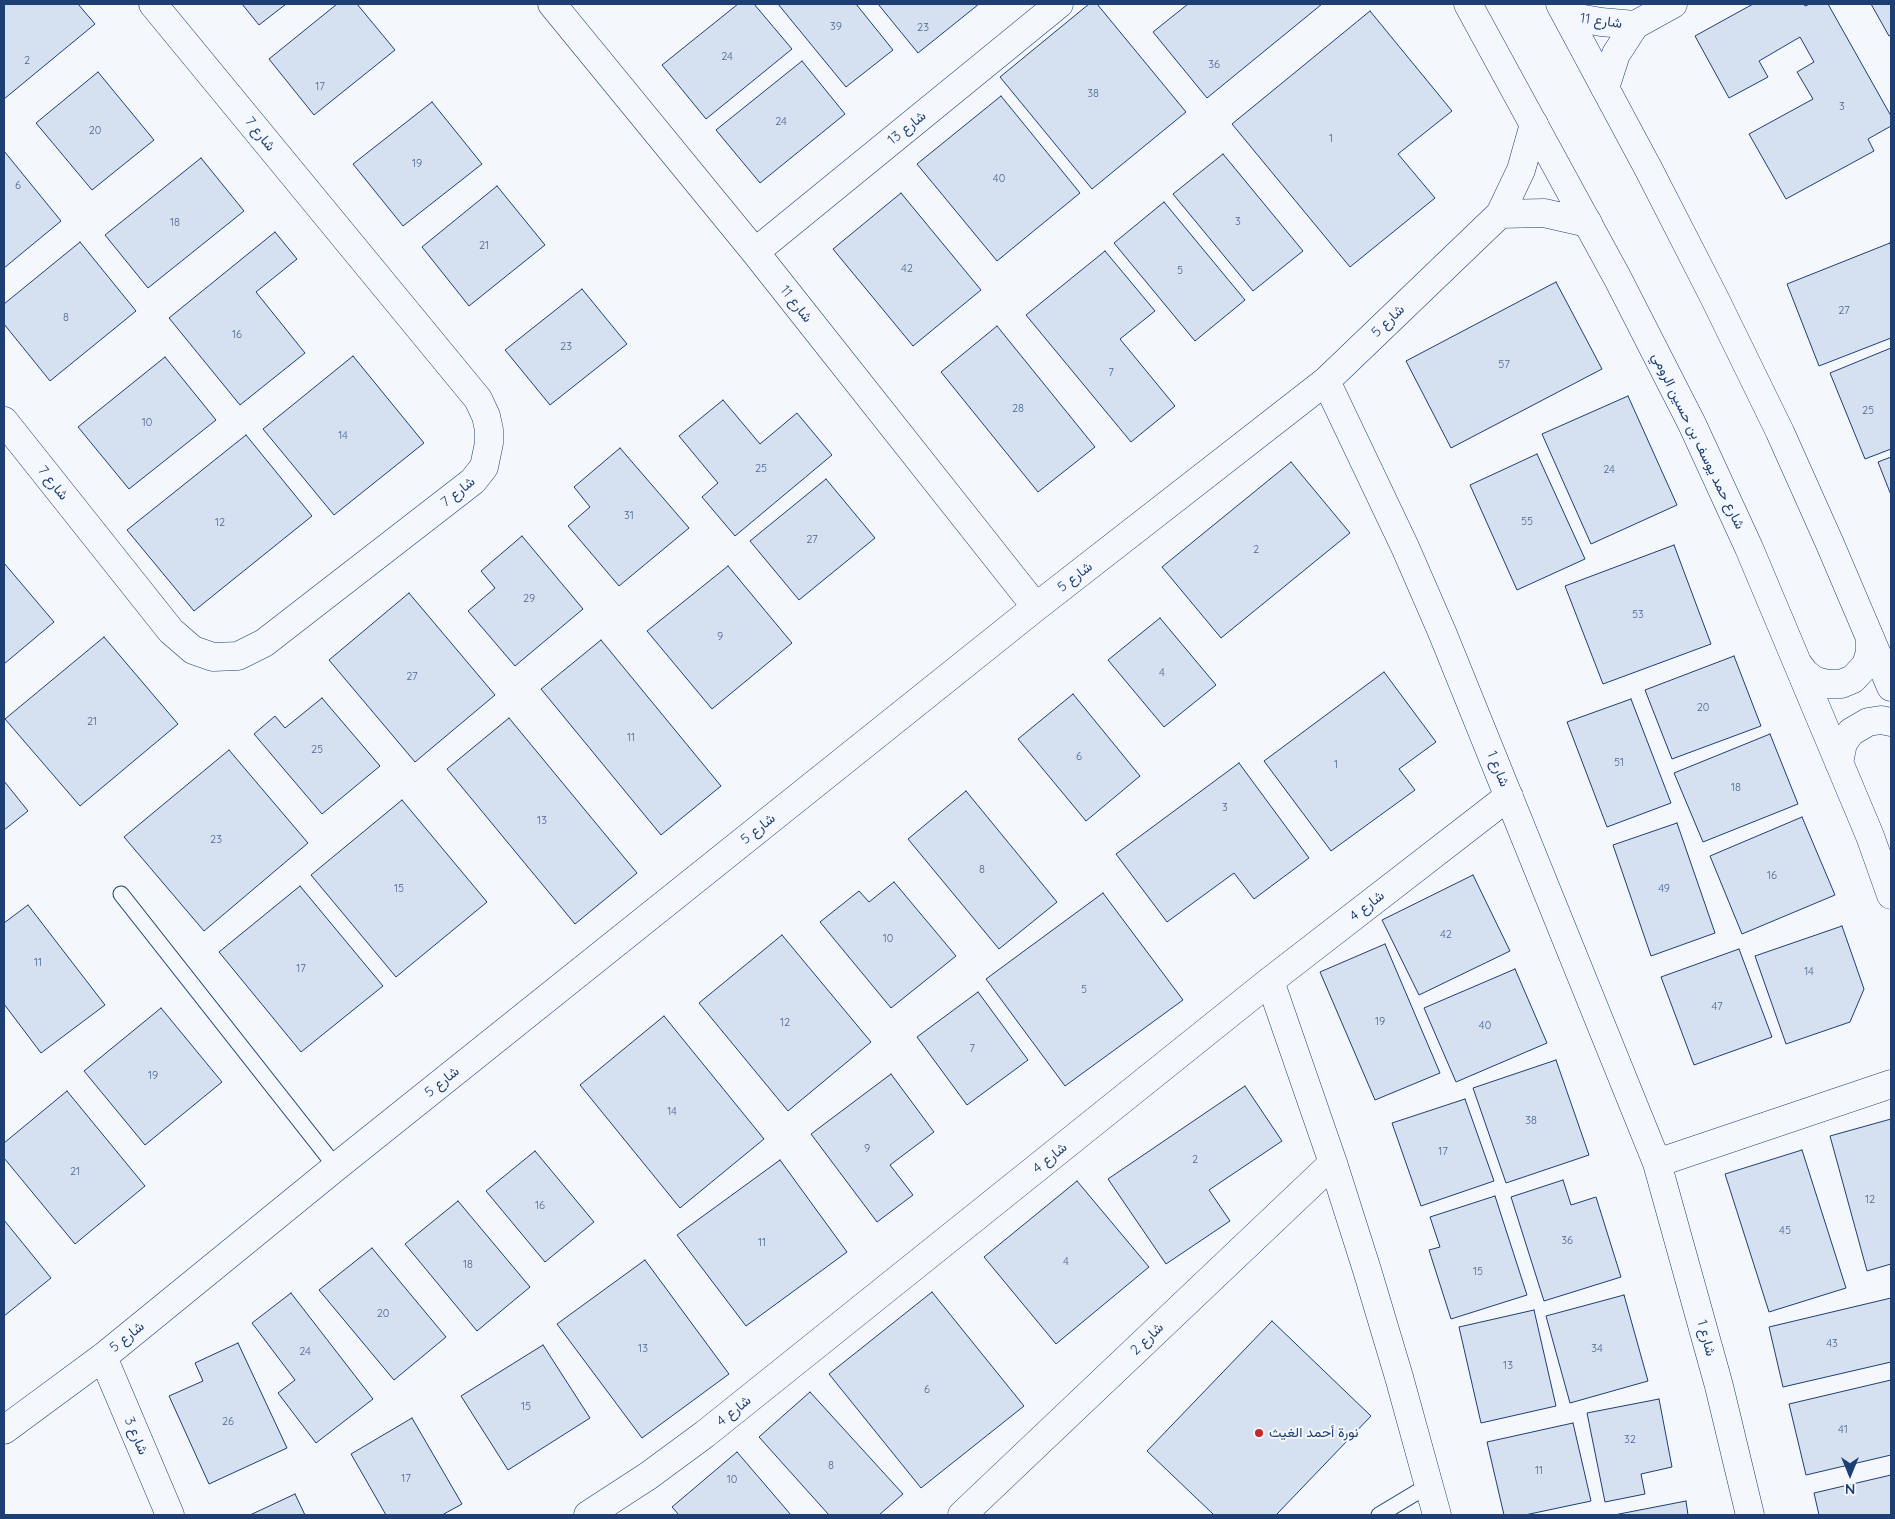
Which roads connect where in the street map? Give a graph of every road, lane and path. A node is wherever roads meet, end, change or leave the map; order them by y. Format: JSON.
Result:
{"nodes":[{"id":1,"x":153,"y":4,"type":"edge"},
{"id":2,"x":552,"y":4,"type":"edge"},
{"id":3,"x":1059,"y":4,"type":"edge"},
{"id":4,"x":1468,"y":4,"type":"edge"},
{"id":5,"x":1673,"y":4,"type":"edge"},
{"id":6,"x":1564,"y":10,"type":"edge"},
{"id":7,"x":1635,"y":25,"type":"junction"},
{"id":8,"x":1605,"y":88,"type":"junction"},
{"id":9,"x":1534,"y":124,"type":"junction"},
{"id":10,"x":1500,"y":214,"type":"junction"},
{"id":11,"x":1588,"y":223,"type":"junction"},
{"id":12,"x":755,"y":252,"type":"junction"},
{"id":13,"x":1326,"y":381,"type":"junction"},
{"id":14,"x":4,"y":421,"type":"edge"},
{"id":15,"x":1036,"y":607,"type":"junction"},
{"id":16,"x":1870,"y":640,"type":"junction"},
{"id":17,"x":1797,"y":663,"type":"junction"},
{"id":18,"x":1891,"y":686,"type":"edge"},
{"id":19,"x":1891,"y":722,"type":"edge"},
{"id":20,"x":1840,"y":763,"type":"junction"},
{"id":21,"x":1509,"y":796,"type":"junction"},
{"id":22,"x":121,"y":894,"type":"dead end"},
{"id":23,"x":1891,"y":895,"type":"edge"},
{"id":24,"x":1270,"y":982,"type":"junction"},
{"id":25,"x":1891,"y":1084,"type":"edge"},
{"id":26,"x":1333,"y":1163,"type":"junction"},
{"id":27,"x":1657,"y":1163,"type":"junction"},
{"id":28,"x":336,"y":1167,"type":"junction"},
{"id":29,"x":103,"y":1357,"type":"junction"},
{"id":30,"x":4,"y":1430,"type":"edge"},
{"id":31,"x":1429,"y":1485,"type":"junction"},
{"id":32,"x":170,"y":1515,"type":"edge"},
{"id":33,"x":588,"y":1515,"type":"edge"},
{"id":34,"x":962,"y":1515,"type":"edge"},
{"id":35,"x":1379,"y":1515,"type":"edge"},
{"id":36,"x":1437,"y":1515,"type":"edge"},
{"id":37,"x":1750,"y":1515,"type":"edge"}],
"edges":[{"from":1,"to":14,"type":"street","name":"شارع 7"},
{"from":2,"to":12,"type":"street","name":"شارع 11"},
{"from":3,"to":12,"type":"street","name":"شارع 13"},
{"from":4,"to":9,"type":"street","name":"شارع حمد يوسف بن حسين الرومي"},
{"from":5,"to":7,"type":"street","name":"شارع 11"},
{"from":6,"to":7,"type":"street","name":"شارع 11"},
{"from":6,"to":8,"type":"street"},
{"from":7,"to":8,"type":"street","name":"شارع 11"},
{"from":8,"to":16,"type":"street"},
{"from":9,"to":10,"type":"street","name":"شارع 5"},
{"from":9,"to":11,"type":"street","name":"شارع حمد يوسف بن حسين الرومي"},
{"from":10,"to":11,"type":"street"},
{"from":10,"to":13,"type":"street","name":"شارع 5"},
{"from":11,"to":17,"type":"street","name":"شارع حمد يوسف بن حسين الرومي"},
{"from":12,"to":15,"type":"street","name":"شارع 11"},
{"from":13,"to":15,"type":"street","name":"شارع 5"},
{"from":13,"to":21,"type":"street","name":"شارع 1"},
{"from":15,"to":28,"type":"street","name":"شارع 5"},
{"from":16,"to":17,"type":"street"},
{"from":16,"to":18,"type":"street"},
{"from":17,"to":20,"type":"street","name":"شارع حمد يوسف بن حسين الرومي"},
{"from":19,"to":20,"type":"street"},
{"from":20,"to":23,"type":"street","name":"شارع حمد يوسف بن حسين الرومي"},
{"from":21,"to":24,"type":"street","name":"شارع 4"},
{"from":21,"to":27,"type":"street","name":"شارع 1"},
{"from":22,"to":28,"type":"lane"},
{"from":24,"to":26,"type":"street"},
{"from":24,"to":33,"type":"street","name":"شارع 4"},
{"from":25,"to":27,"type":"street"},
{"from":26,"to":31,"type":"street"},
{"from":26,"to":34,"type":"street","name":"شارع 2"},
{"from":27,"to":37,"type":"street","name":"شارع 1"},
{"from":28,"to":29,"type":"street","name":"شارع 5"},
{"from":29,"to":30,"type":"street","name":"شارع 5"},
{"from":29,"to":32,"type":"street","name":"شارع 3"},
{"from":31,"to":35,"type":"lane"},
{"from":31,"to":36,"type":"street"}]}
